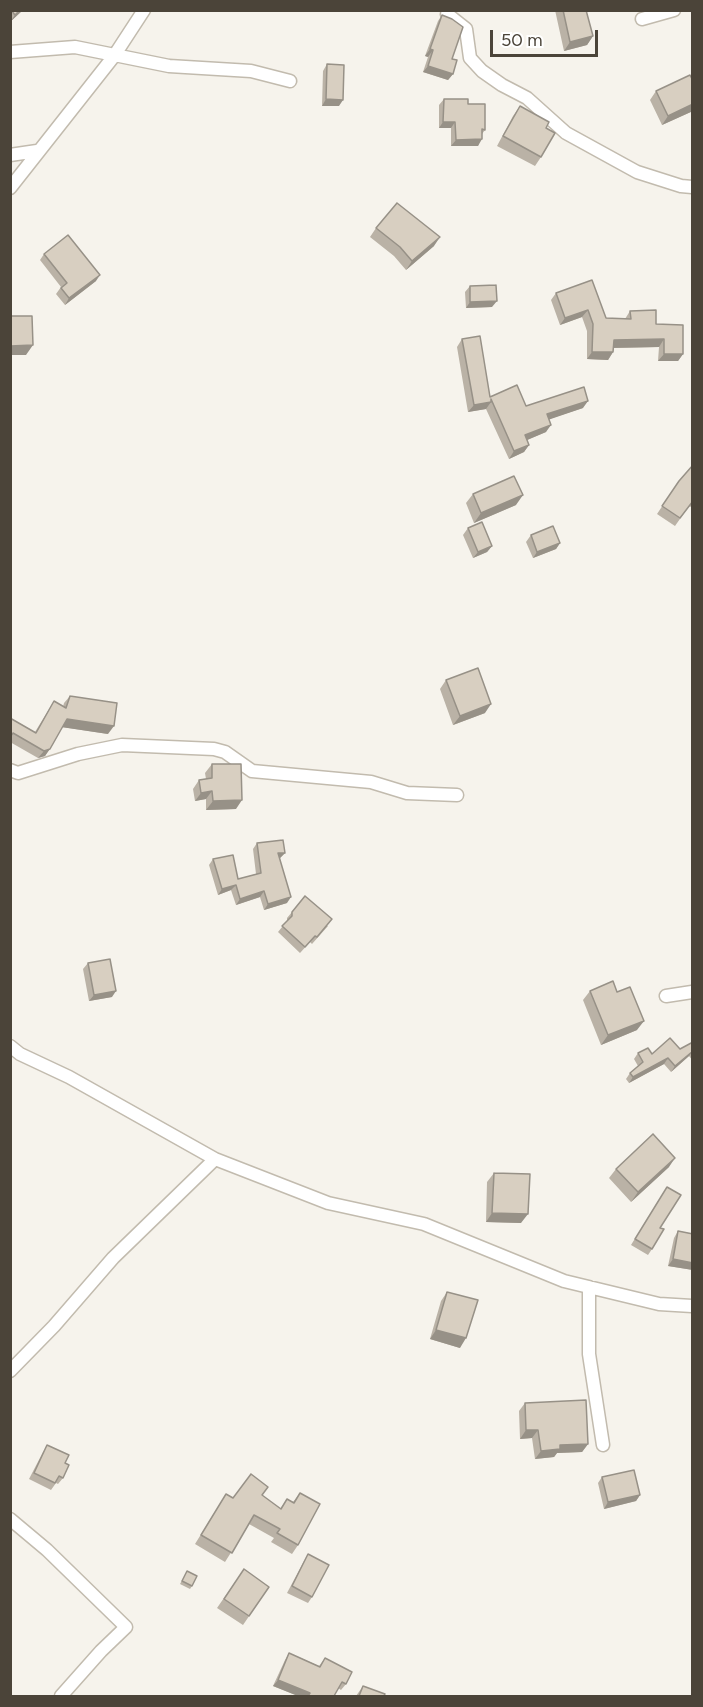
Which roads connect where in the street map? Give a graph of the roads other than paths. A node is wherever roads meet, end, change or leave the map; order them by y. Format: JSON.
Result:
{"nodes":[{"id":1,"x":144,"y":10,"type":"edge"},
{"id":2,"x":674,"y":10,"type":"edge"},
{"id":3,"x":447,"y":14,"type":"edge"},
{"id":4,"x":642,"y":19,"type":"dead end"},
{"id":5,"x":10,"y":52,"type":"edge"},
{"id":6,"x":114,"y":56,"type":"junction"},
{"id":7,"x":290,"y":81,"type":"dead end"},
{"id":8,"x":38,"y":152,"type":"junction"},
{"id":9,"x":10,"y":155,"type":"edge"},
{"id":10,"x":693,"y":187,"type":"edge"},
{"id":11,"x":10,"y":188,"type":"edge"},
{"id":12,"x":10,"y":770,"type":"edge"},
{"id":13,"x":458,"y":795,"type":"dead end"},
{"id":14,"x":693,"y":992,"type":"edge"},
{"id":15,"x":666,"y":996,"type":"dead end"},
{"id":16,"x":10,"y":1046,"type":"edge"},
{"id":17,"x":215,"y":1159,"type":"junction"},
{"id":18,"x":589,"y":1287,"type":"junction"},
{"id":19,"x":693,"y":1306,"type":"edge"},
{"id":20,"x":10,"y":1371,"type":"edge"},
{"id":21,"x":603,"y":1445,"type":"dead end"},
{"id":22,"x":10,"y":1519,"type":"edge"},
{"id":23,"x":61,"y":1696,"type":"edge"}],
"edges":[{"from":1,"to":6,"type":"street"},
{"from":2,"to":4,"type":"street"},
{"from":3,"to":10,"type":"street"},
{"from":5,"to":6,"type":"street"},
{"from":6,"to":7,"type":"street"},
{"from":6,"to":8,"type":"street"},
{"from":8,"to":9,"type":"street"},
{"from":8,"to":11,"type":"street"},
{"from":12,"to":13,"type":"street"},
{"from":14,"to":15,"type":"street"},
{"from":16,"to":17,"type":"street"},
{"from":17,"to":18,"type":"street"},
{"from":17,"to":20,"type":"street"},
{"from":18,"to":19,"type":"street"},
{"from":18,"to":21,"type":"street"},
{"from":22,"to":23,"type":"street"}]}
